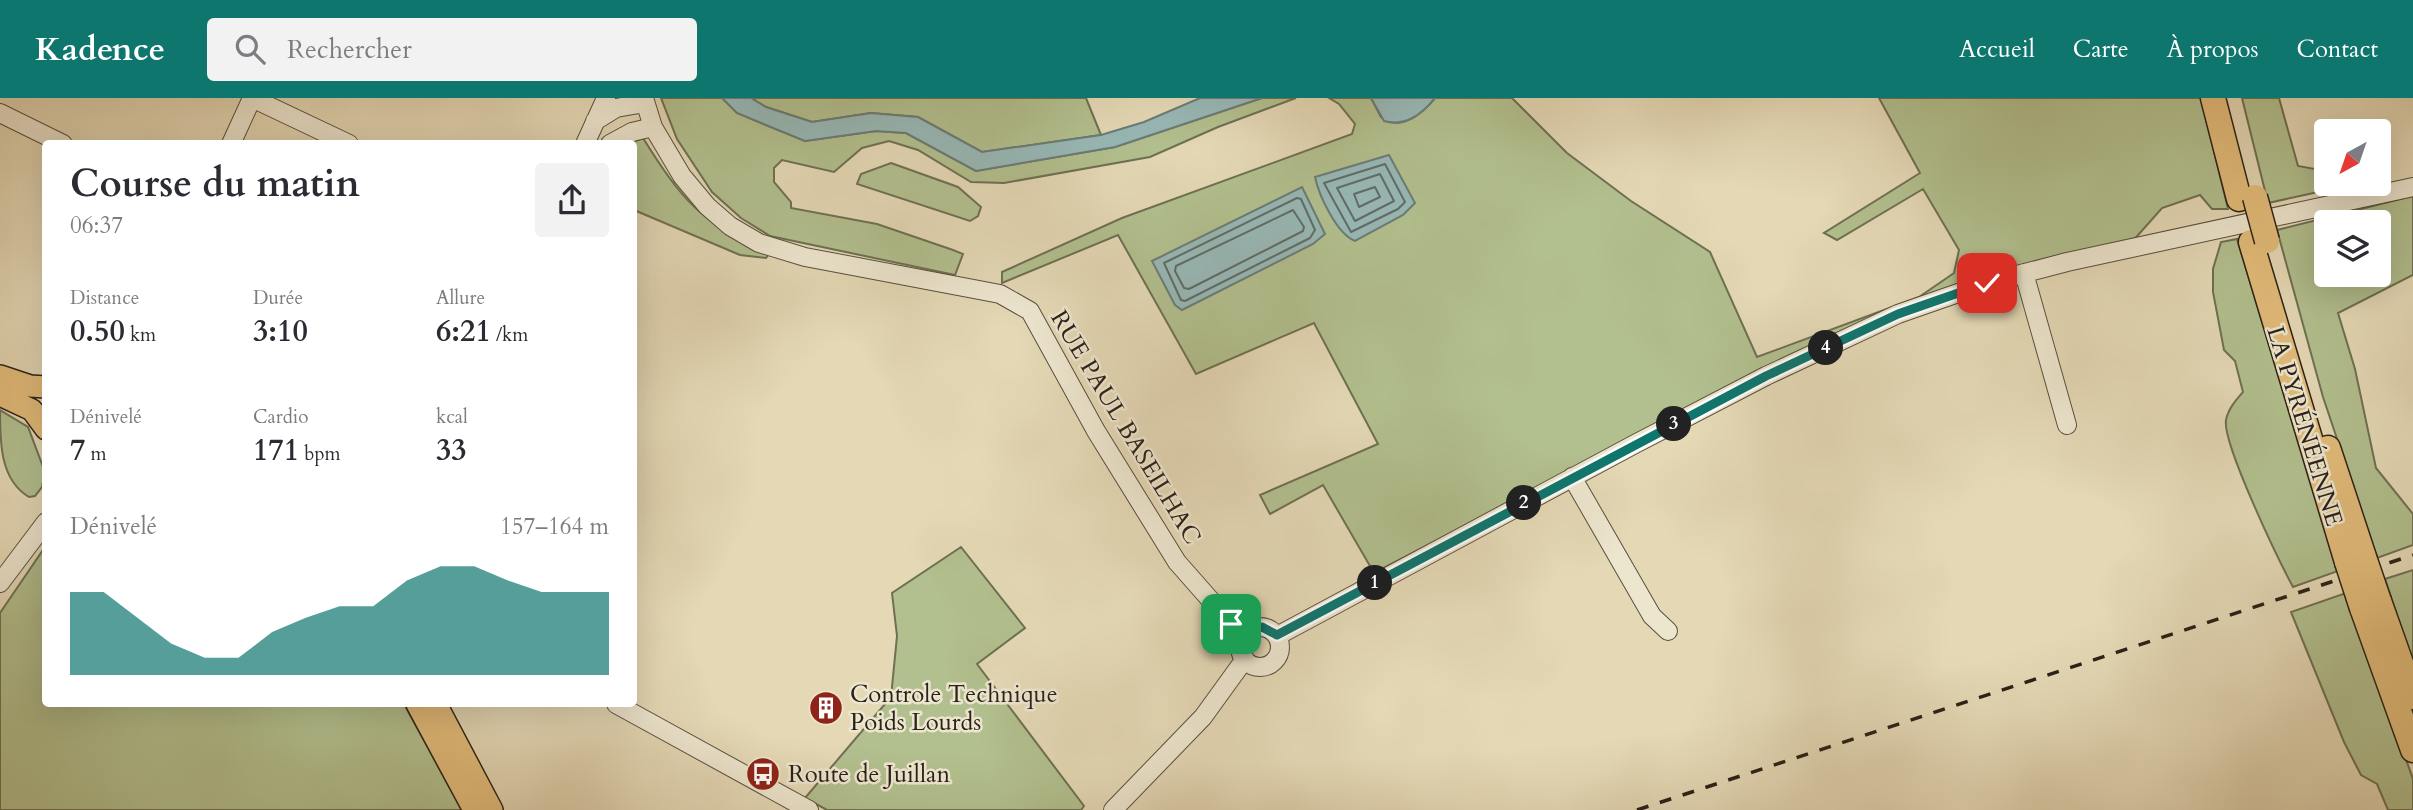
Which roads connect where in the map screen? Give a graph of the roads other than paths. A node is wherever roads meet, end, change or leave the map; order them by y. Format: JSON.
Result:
{"nodes":[{"id":1,"x":252,"y":98,"type":"edge"},
{"id":2,"x":606,"y":98,"type":"edge"},
{"id":3,"x":2213,"y":98,"type":"edge"},
{"id":4,"x":2230,"y":98,"type":"edge"},
{"id":5,"x":645,"y":100,"type":"edge"},
{"id":6,"x":0,"y":113,"type":"edge"},
{"id":7,"x":595,"y":121,"type":"junction"},
{"id":8,"x":653,"y":127,"type":"junction"},
{"id":9,"x":55,"y":140,"type":"edge"},
{"id":10,"x":233,"y":140,"type":"edge"},
{"id":11,"x":341,"y":140,"type":"edge"},
{"id":12,"x":587,"y":140,"type":"edge"},
{"id":13,"x":617,"y":140,"type":"edge"},
{"id":14,"x":2413,"y":187,"type":"edge"},
{"id":15,"x":2247,"y":198,"type":"junction"},
{"id":16,"x":2024,"y":274,"type":"junction"},
{"id":17,"x":0,"y":376,"type":"edge"},
{"id":18,"x":42,"y":386,"type":"edge"},
{"id":19,"x":0,"y":396,"type":"edge"},
{"id":20,"x":42,"y":424,"type":"edge"},
{"id":21,"x":2067,"y":425,"type":"dead end"},
{"id":22,"x":1572,"y":477,"type":"junction"},
{"id":23,"x":42,"y":527,"type":"edge"},
{"id":24,"x":0,"y":583,"type":"edge"},
{"id":25,"x":2371,"y":605,"type":"junction"},
{"id":26,"x":1668,"y":631,"type":"dead end"},
{"id":27,"x":1277,"y":635,"type":"junction"},
{"id":28,"x":1243,"y":637,"type":"junction"},
{"id":29,"x":1245,"y":659,"type":"junction"},
{"id":30,"x":2413,"y":696,"type":"edge"},
{"id":31,"x":420,"y":707,"type":"edge"},
{"id":32,"x":438,"y":707,"type":"edge"},
{"id":33,"x":622,"y":707,"type":"edge"},
{"id":34,"x":2413,"y":750,"type":"edge"},
{"id":35,"x":474,"y":810,"type":"edge"},
{"id":36,"x":492,"y":810,"type":"edge"},
{"id":37,"x":809,"y":810,"type":"edge"},
{"id":38,"x":1113,"y":810,"type":"edge"}],
"edges":[{"from":1,"to":10,"type":"street"},
{"from":1,"to":11,"type":"street"},
{"from":2,"to":7,"type":"street"},
{"from":3,"to":15,"type":"highway","name":"LA PYRÉNÉENNE"},
{"from":4,"to":15,"type":"highway","name":"LA PYRÉNÉENNE"},
{"from":5,"to":7,"type":"street"},
{"from":5,"to":8,"type":"street","name":"RUE PAUL BASEILHAC"},
{"from":6,"to":9,"type":"street"},
{"from":7,"to":12,"type":"street"},
{"from":8,"to":13,"type":"street"},
{"from":8,"to":28,"type":"street","name":"RUE PAUL BASEILHAC"},
{"from":14,"to":16,"type":"street"},
{"from":15,"to":25,"type":"highway","name":"LA PYRÉNÉENNE","bridge":true},
{"from":16,"to":21,"type":"street"},
{"from":16,"to":22,"type":"street"},
{"from":17,"to":18,"type":"main road"},
{"from":19,"to":20,"type":"main road"},
{"from":22,"to":26,"type":"street"},
{"from":22,"to":27,"type":"street"},
{"from":23,"to":24,"type":"street"},
{"from":25,"to":30,"type":"highway","name":"LA PYRÉNÉENNE"},
{"from":25,"to":34,"type":"highway","name":"LA PYRÉNÉENNE"},
{"from":27,"to":28,"type":"street"},
{"from":27,"to":29,"type":"street"},
{"from":28,"to":29,"type":"street"},
{"from":29,"to":38,"type":"street"},
{"from":31,"to":35,"type":"main road"},
{"from":32,"to":36,"type":"main road"},
{"from":33,"to":37,"type":"street"}]}
